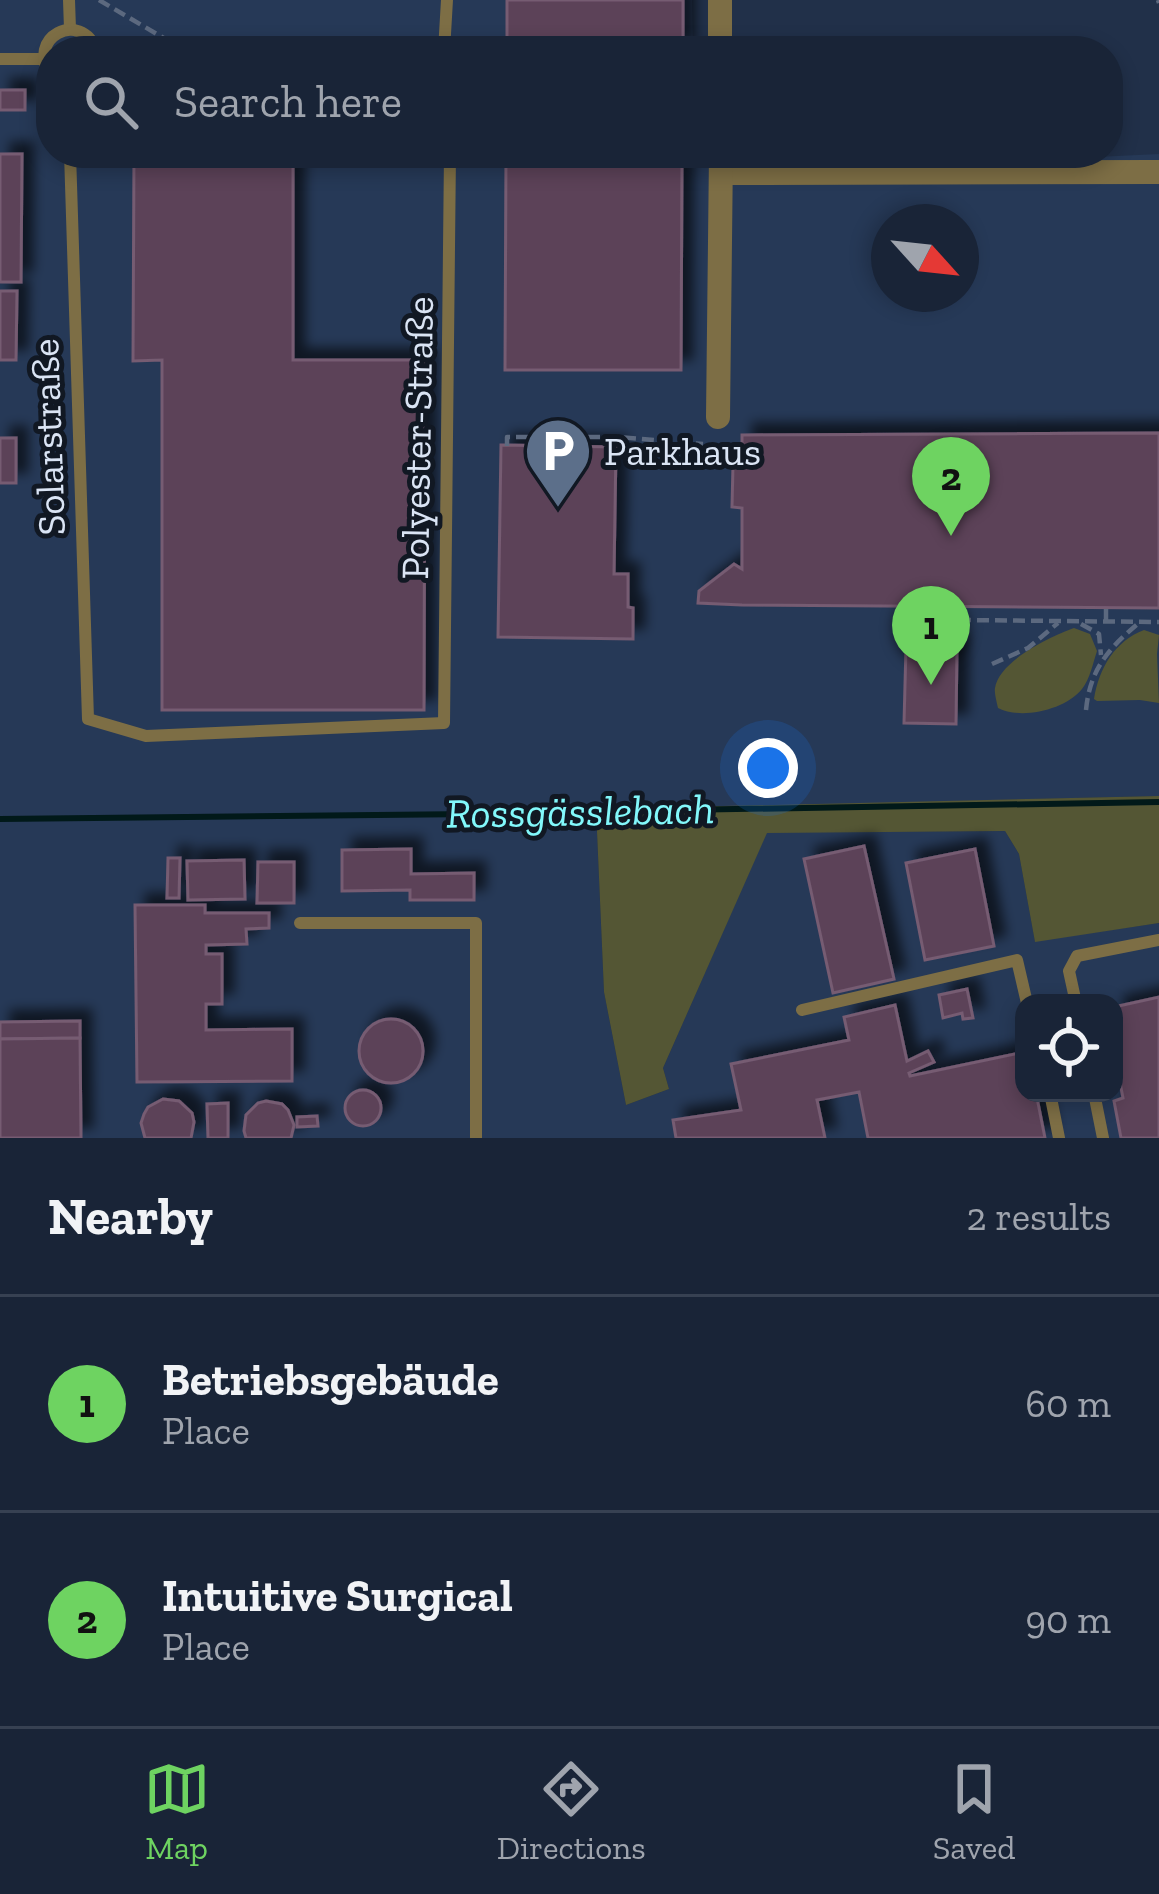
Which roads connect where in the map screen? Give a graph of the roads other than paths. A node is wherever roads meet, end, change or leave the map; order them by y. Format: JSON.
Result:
{"nodes":[{"id":1,"x":69,"y":0,"type":"edge"},
{"id":2,"x":447,"y":0,"type":"edge"},
{"id":3,"x":720,"y":0,"type":"edge"},
{"id":4,"x":70,"y":29,"type":"junction"},
{"id":5,"x":52,"y":36,"type":"edge"},
{"id":6,"x":88,"y":36,"type":"edge"},
{"id":7,"x":445,"y":36,"type":"edge"},
{"id":8,"x":721,"y":36,"type":"edge"},
{"id":9,"x":0,"y":58,"type":"edge"},
{"id":10,"x":36,"y":59,"type":"edge"},
{"id":11,"x":70,"y":168,"type":"edge"},
{"id":12,"x":450,"y":168,"type":"edge"},
{"id":13,"x":721,"y":168,"type":"edge"},
{"id":14,"x":964,"y":168,"type":"edge"},
{"id":15,"x":1159,"y":172,"type":"edge"},
{"id":16,"x":718,"y":417,"type":"dead end"},
{"id":17,"x":444,"y":723,"type":"joint"},
{"id":18,"x":300,"y":922,"type":"dead end"},
{"id":19,"x":1159,"y":940,"type":"edge"},
{"id":20,"x":1025,"y":994,"type":"edge"},
{"id":21,"x":1074,"y":994,"type":"edge"},
{"id":22,"x":802,"y":1010,"type":"dead end"},
{"id":23,"x":1051,"y":1102,"type":"edge"},
{"id":24,"x":1096,"y":1102,"type":"edge"},
{"id":25,"x":476,"y":1138,"type":"edge"},
{"id":26,"x":1059,"y":1138,"type":"edge"},
{"id":27,"x":1103,"y":1138,"type":"edge"}],
"edges":[{"from":1,"to":4,"type":"lane"},
{"from":2,"to":7,"type":"lane"},
{"from":3,"to":8,"type":"street"},
{"from":4,"to":5,"type":"lane"},
{"from":4,"to":6,"type":"lane"},
{"from":9,"to":10,"type":"lane"},
{"from":11,"to":17,"type":"lane","name":"Solarstraße"},
{"from":12,"to":17,"type":"lane","name":"Polyester-Straße"},
{"from":13,"to":16,"type":"street"},
{"from":14,"to":15,"type":"street"},
{"from":18,"to":25,"type":"lane"},
{"from":19,"to":21,"type":"lane"},
{"from":20,"to":22,"type":"lane"},
{"from":23,"to":26,"type":"lane"},
{"from":24,"to":27,"type":"lane"}]}
